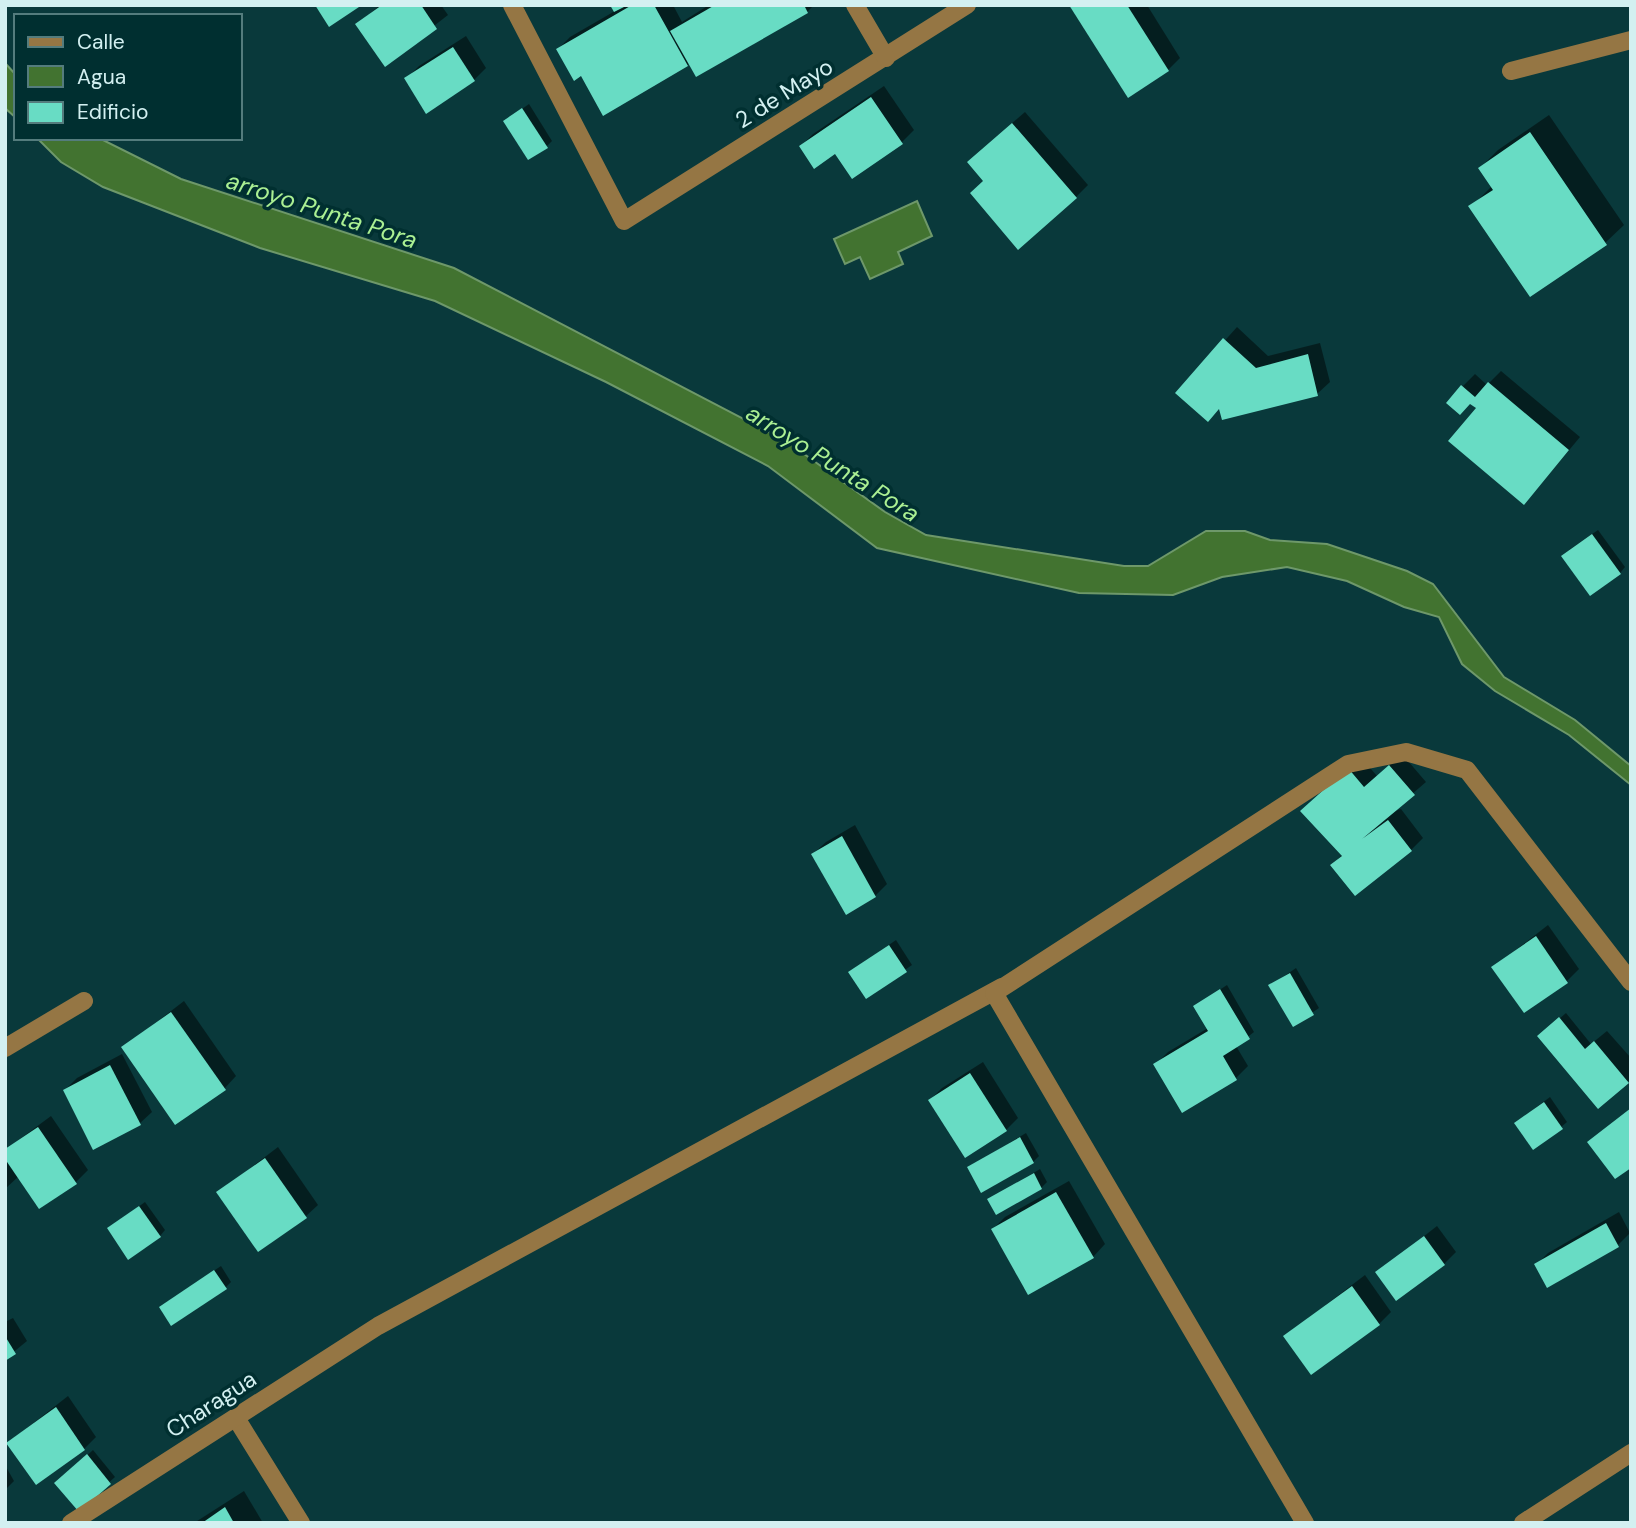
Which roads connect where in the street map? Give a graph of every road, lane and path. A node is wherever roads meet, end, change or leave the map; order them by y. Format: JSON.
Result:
{"nodes":[{"id":1,"x":512,"y":5,"type":"edge"},
{"id":2,"x":855,"y":5,"type":"edge"},
{"id":3,"x":967,"y":5,"type":"edge"},
{"id":4,"x":1631,"y":40,"type":"edge"},
{"id":5,"x":886,"y":58,"type":"junction"},
{"id":6,"x":1511,"y":71,"type":"dead end"},
{"id":7,"x":1631,"y":982,"type":"edge"},
{"id":8,"x":1007,"y":984,"type":"junction"},
{"id":9,"x":84,"y":1002,"type":"dead end"},
{"id":10,"x":5,"y":1048,"type":"edge"},
{"id":11,"x":236,"y":1418,"type":"junction"},
{"id":12,"x":1631,"y":1453,"type":"edge"},
{"id":13,"x":71,"y":1523,"type":"edge"},
{"id":14,"x":301,"y":1523,"type":"edge"},
{"id":15,"x":1305,"y":1523,"type":"edge"},
{"id":16,"x":1523,"y":1523,"type":"edge"}],
"edges":[{"from":1,"to":5,"type":"street","name":"2 de Mayo"},
{"from":2,"to":5,"type":"street"},
{"from":3,"to":5,"type":"street","name":"2 de Mayo"},
{"from":4,"to":6,"type":"street"},
{"from":7,"to":8,"type":"street","name":"Charagua"},
{"from":8,"to":11,"type":"street","name":"Charagua"},
{"from":8,"to":15,"type":"street"},
{"from":9,"to":10,"type":"street"},
{"from":11,"to":13,"type":"street","name":"Charagua"},
{"from":11,"to":14,"type":"street"},
{"from":12,"to":16,"type":"street"}]}
